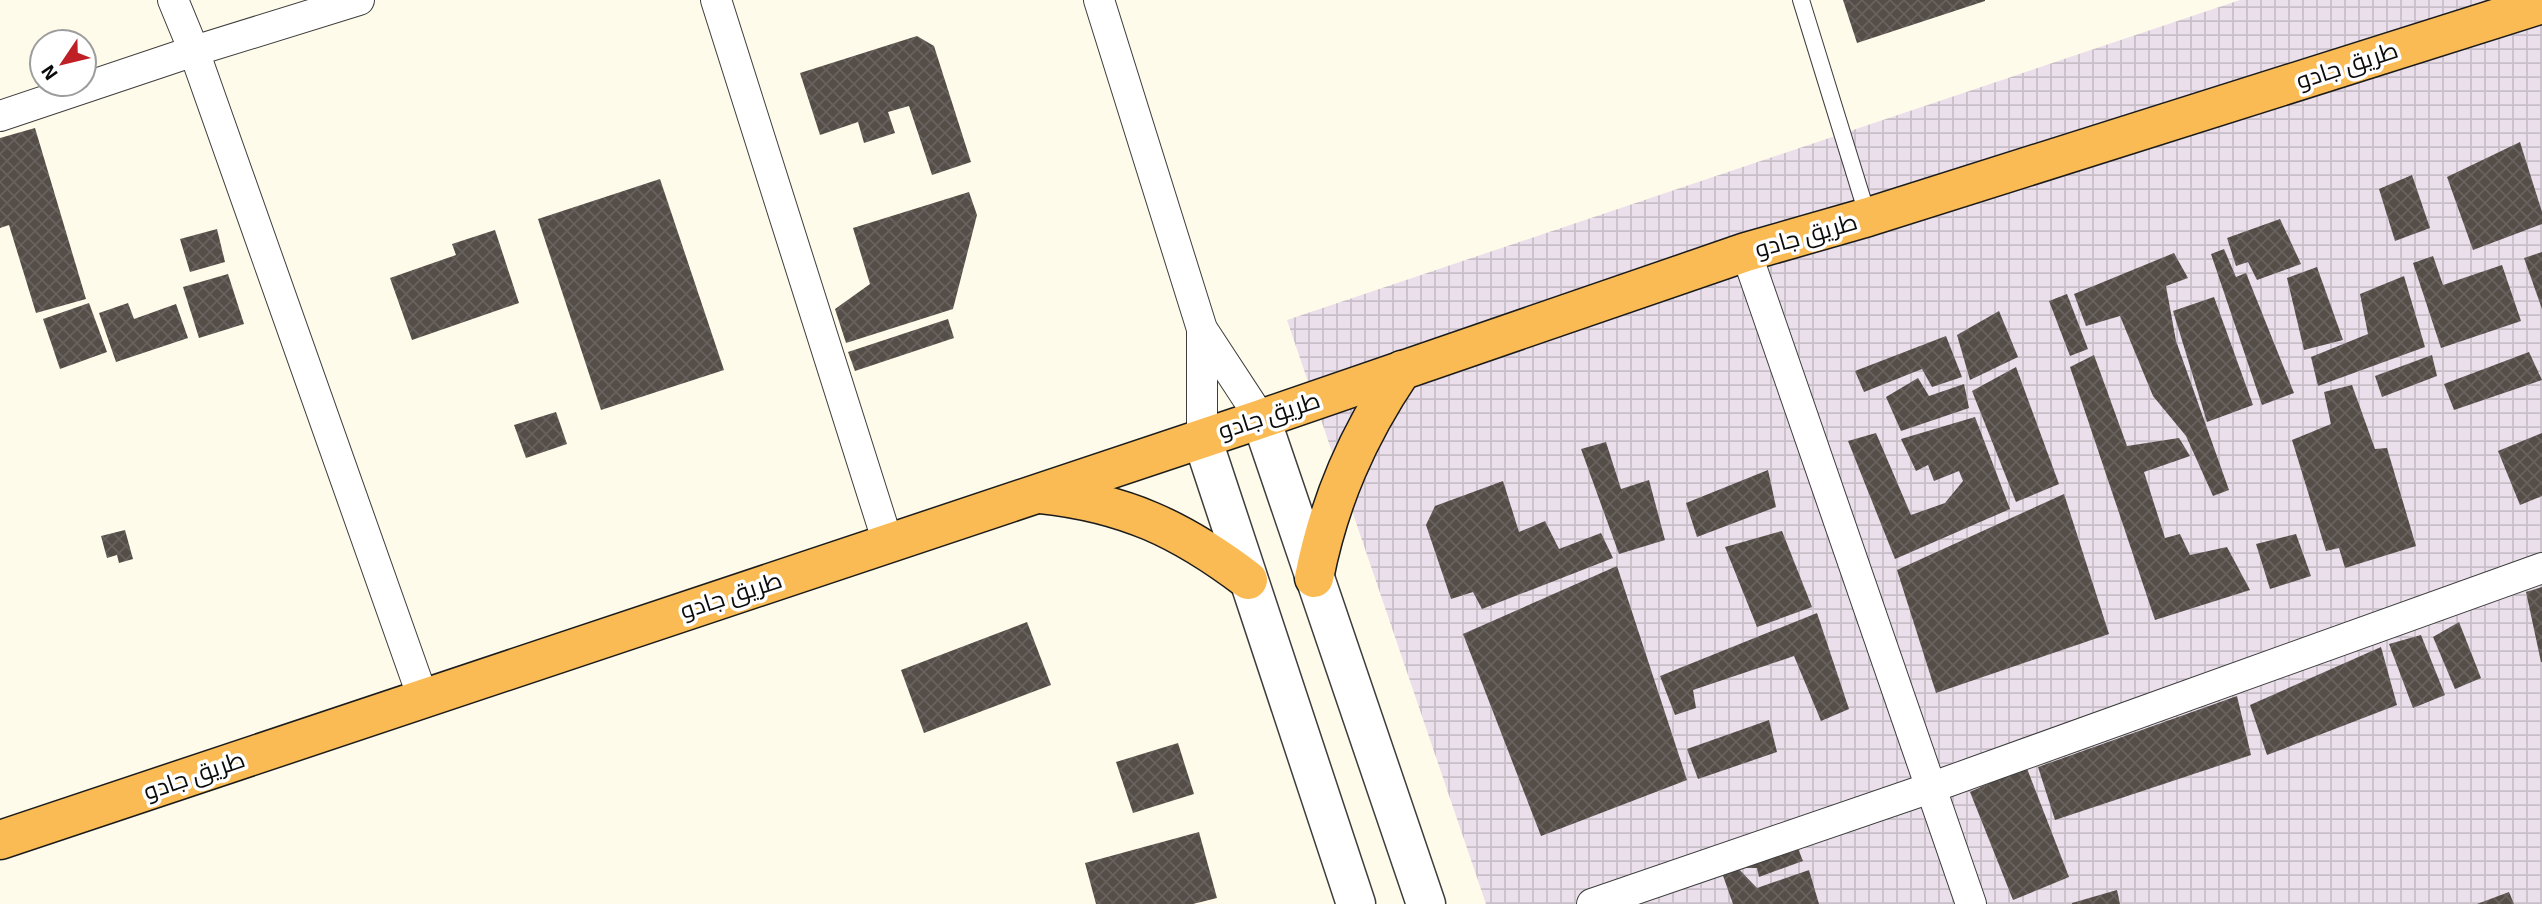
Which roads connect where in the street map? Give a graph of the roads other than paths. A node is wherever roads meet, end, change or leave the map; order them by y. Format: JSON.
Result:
{"nodes":[{"id":1,"x":173,"y":0,"type":"edge"},
{"id":2,"x":359,"y":0,"type":"edge"},
{"id":3,"x":716,"y":0,"type":"edge"},
{"id":4,"x":1099,"y":0,"type":"edge"},
{"id":5,"x":1801,"y":0,"type":"edge"},
{"id":6,"x":2542,"y":4,"type":"edge"},
{"id":7,"x":194,"y":51,"type":"junction"},
{"id":8,"x":0,"y":116,"type":"edge"},
{"id":9,"x":1868,"y":217,"type":"junction"},
{"id":10,"x":1746,"y":252,"type":"junction"},
{"id":11,"x":1202,"y":329,"type":"junction"},
{"id":12,"x":1402,"y":370,"type":"junction"},
{"id":13,"x":1261,"y":419,"type":"junction"},
{"id":14,"x":1202,"y":438,"type":"junction"},
{"id":15,"x":1032,"y":493,"type":"junction"},
{"id":16,"x":888,"y":543,"type":"junction"},
{"id":17,"x":2542,"y":568,"type":"edge"},
{"id":18,"x":1314,"y":578,"type":"junction"},
{"id":19,"x":1248,"y":580,"type":"junction"},
{"id":20,"x":423,"y":698,"type":"junction"},
{"id":21,"x":1930,"y":788,"type":"junction"},
{"id":22,"x":0,"y":840,"type":"edge"},
{"id":23,"x":1356,"y":904,"type":"edge"},
{"id":24,"x":1426,"y":904,"type":"edge"},
{"id":25,"x":1592,"y":904,"type":"edge"},
{"id":26,"x":1971,"y":904,"type":"edge"}],
"edges":[{"from":1,"to":7,"type":"street"},
{"from":2,"to":7,"type":"street"},
{"from":3,"to":16,"type":"street"},
{"from":4,"to":11,"type":"street"},
{"from":5,"to":9,"type":"lane"},
{"from":6,"to":9,"type":"highway","name":"طريق جادو"},
{"from":7,"to":8,"type":"street"},
{"from":7,"to":20,"type":"street"},
{"from":9,"to":10,"type":"highway","name":"طريق جادو"},
{"from":10,"to":12,"type":"highway","name":"طريق جادو"},
{"from":10,"to":21,"type":"street"},
{"from":11,"to":13,"type":"street"},
{"from":11,"to":14,"type":"street"},
{"from":12,"to":13,"type":"highway","name":"طريق جادو"},
{"from":12,"to":18,"type":"highway"},
{"from":13,"to":14,"type":"highway","name":"طريق جادو"},
{"from":13,"to":18,"type":"street"},
{"from":14,"to":15,"type":"highway","name":"طريق جادو"},
{"from":14,"to":19,"type":"street"},
{"from":15,"to":16,"type":"highway","name":"طريق جادو"},
{"from":15,"to":19,"type":"highway"},
{"from":16,"to":20,"type":"highway","name":"طريق جادو"},
{"from":17,"to":21,"type":"street"},
{"from":18,"to":24,"type":"street"},
{"from":19,"to":23,"type":"street"},
{"from":20,"to":22,"type":"highway","name":"طريق جادو"},
{"from":21,"to":25,"type":"street"},
{"from":21,"to":26,"type":"street"}]}
